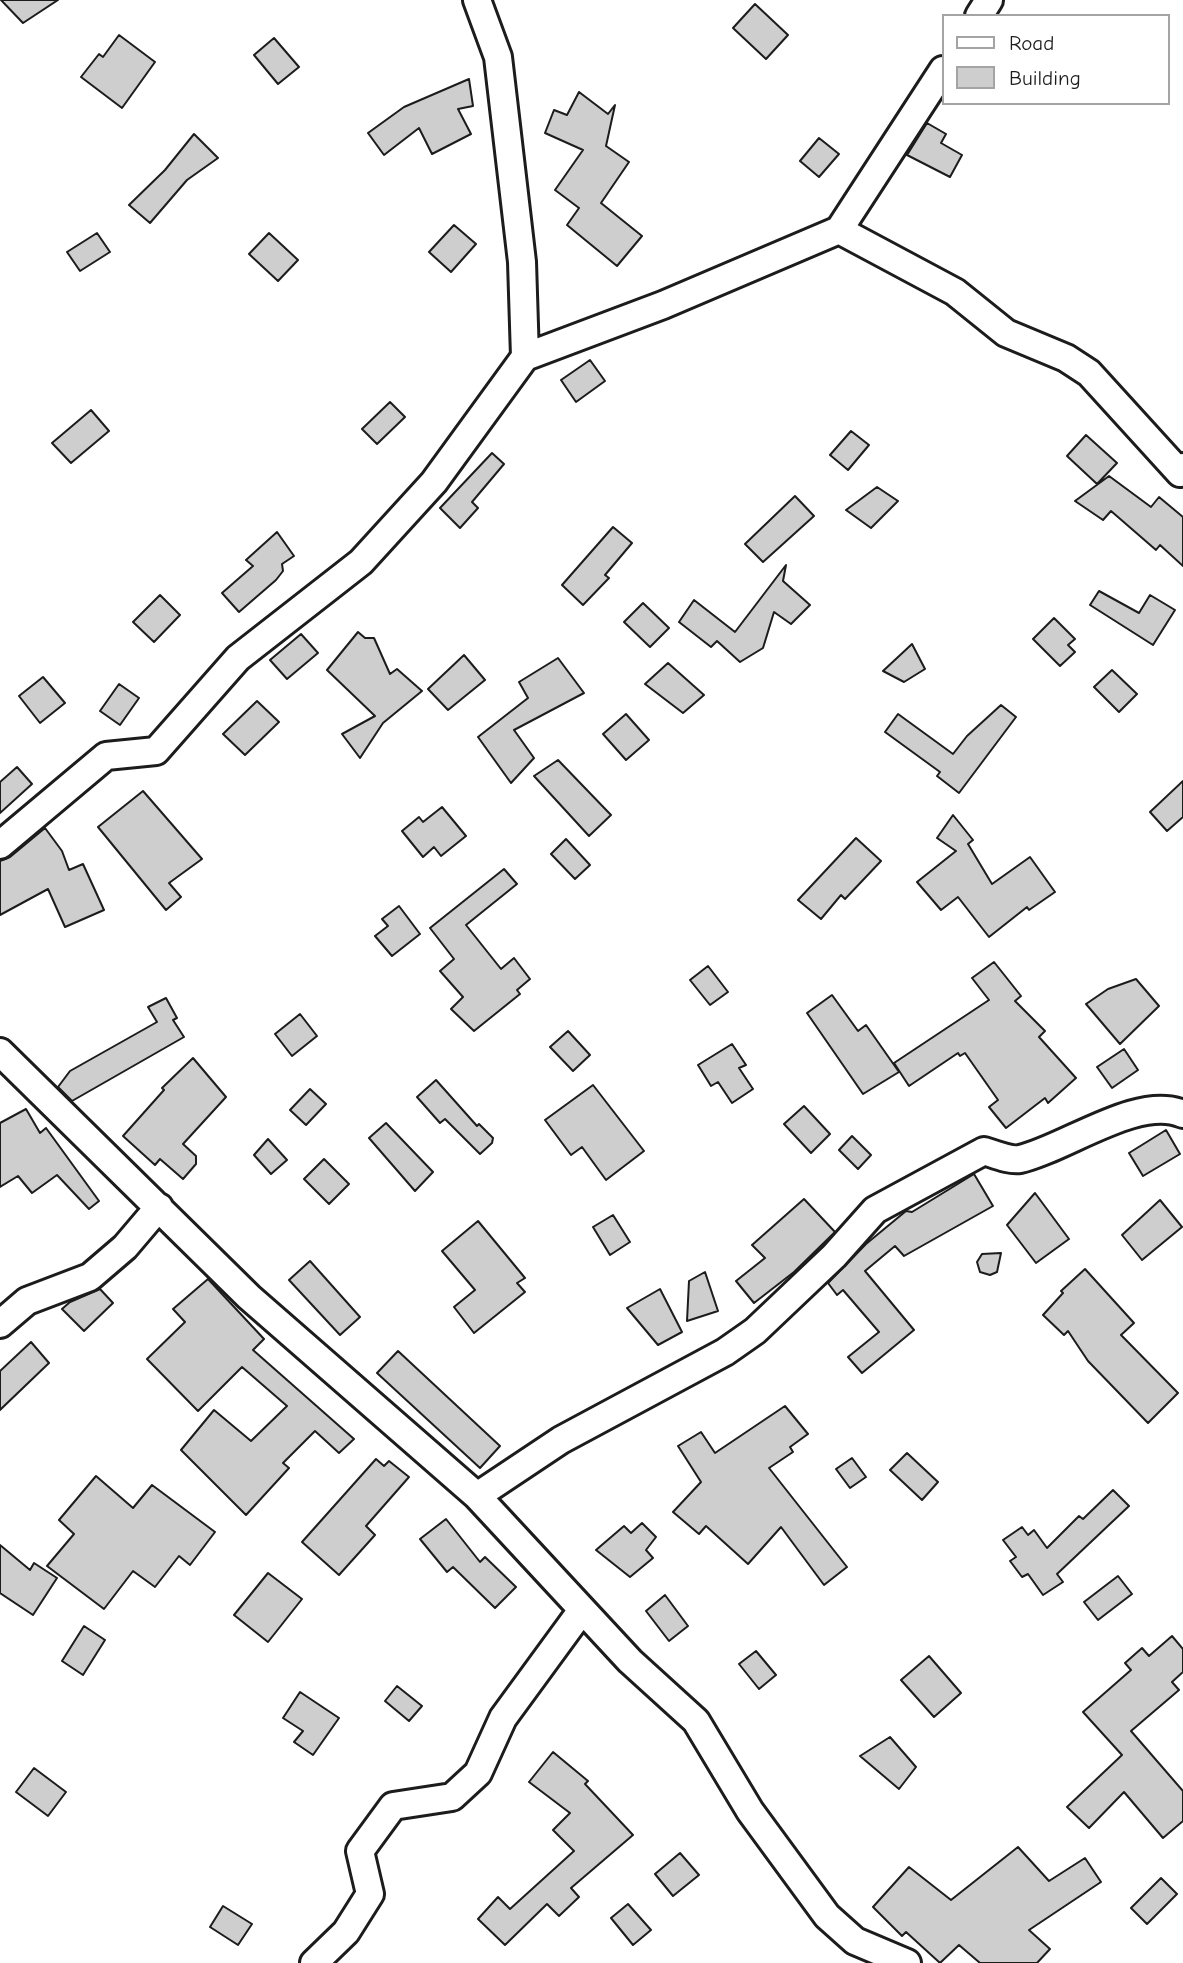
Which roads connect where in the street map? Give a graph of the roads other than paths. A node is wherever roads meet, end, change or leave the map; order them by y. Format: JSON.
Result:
{"nodes":[{"id":1,"x":477,"y":0,"type":"edge"},
{"id":2,"x":942,"y":72,"type":"edge"},
{"id":3,"x":839,"y":230,"type":"junction"},
{"id":4,"x":525,"y":357,"type":"junction"},
{"id":5,"x":1182,"y":472,"type":"edge"},
{"id":6,"x":0,"y":845,"type":"edge"},
{"id":7,"x":0,"y":1052,"type":"edge"},
{"id":8,"x":1183,"y":1114,"type":"edge"},
{"id":9,"x":159,"y":1207,"type":"junction"},
{"id":10,"x":0,"y":1324,"type":"edge"},
{"id":11,"x":477,"y":1496,"type":"junction"},
{"id":12,"x":582,"y":1609,"type":"junction"},
{"id":13,"x":314,"y":1963,"type":"edge"},
{"id":14,"x":906,"y":1963,"type":"edge"}],
"edges":[{"from":1,"to":4,"type":"street"},
{"from":2,"to":3,"type":"street"},
{"from":3,"to":4,"type":"street"},
{"from":3,"to":5,"type":"street"},
{"from":4,"to":6,"type":"street"},
{"from":7,"to":9,"type":"street"},
{"from":8,"to":11,"type":"street"},
{"from":9,"to":10,"type":"street"},
{"from":9,"to":11,"type":"street"},
{"from":11,"to":12,"type":"street"},
{"from":12,"to":13,"type":"street"},
{"from":12,"to":14,"type":"street"}]}
